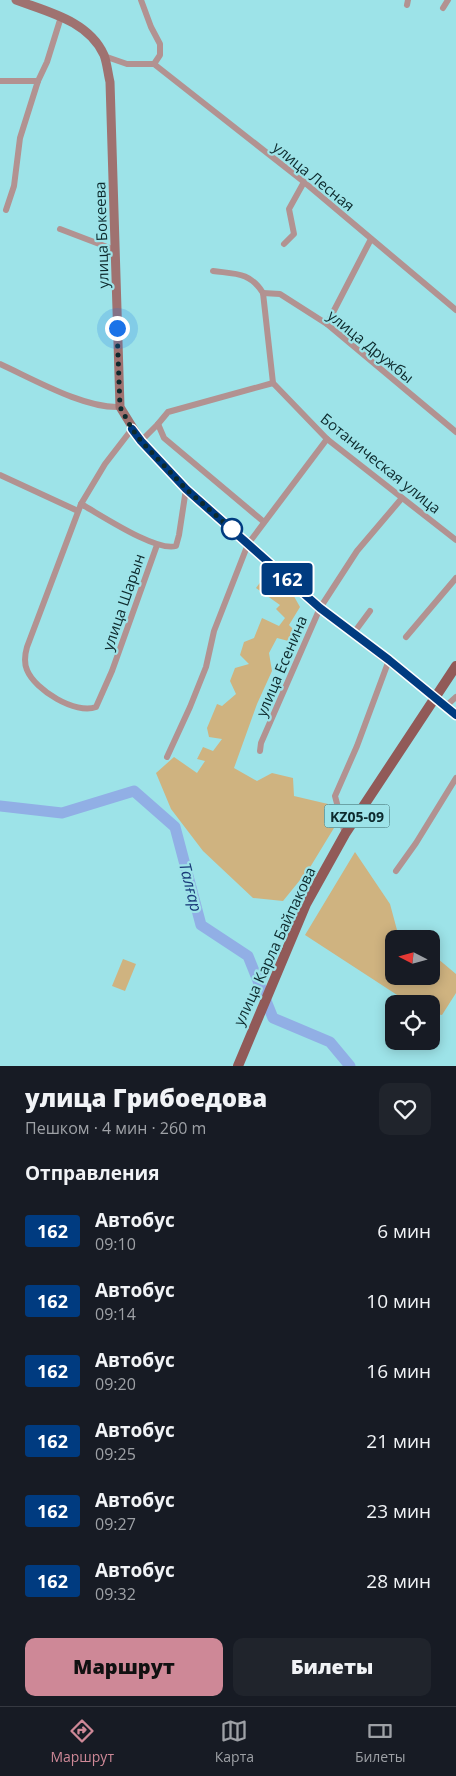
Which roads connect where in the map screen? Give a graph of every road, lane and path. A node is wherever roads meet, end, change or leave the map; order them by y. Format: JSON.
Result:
{"nodes":[{"id":1,"x":16,"y":0,"type":"edge"},
{"id":2,"x":141,"y":0,"type":"edge"},
{"id":3,"x":448,"y":0,"type":"edge"},
{"id":4,"x":443,"y":8,"type":"dead end"},
{"id":5,"x":62,"y":17,"type":"junction"},
{"id":6,"x":104,"y":56,"type":"junction"},
{"id":7,"x":154,"y":64,"type":"junction"},
{"id":8,"x":0,"y":81,"type":"edge"},
{"id":9,"x":38,"y":81,"type":"junction"},
{"id":10,"x":304,"y":182,"type":"junction"},
{"id":11,"x":6,"y":210,"type":"dead end"},
{"id":12,"x":60,"y":229,"type":"dead end"},
{"id":13,"x":371,"y":239,"type":"junction"},
{"id":14,"x":284,"y":244,"type":"dead end"},
{"id":15,"x":115,"y":250,"type":"junction"},
{"id":16,"x":213,"y":271,"type":"dead end"},
{"id":17,"x":263,"y":293,"type":"junction"},
{"id":18,"x":456,"y":310,"type":"edge"},
{"id":19,"x":327,"y":324,"type":"junction"},
{"id":20,"x":0,"y":364,"type":"edge"},
{"id":21,"x":273,"y":383,"type":"junction"},
{"id":22,"x":120,"y":407,"type":"junction"},
{"id":23,"x":158,"y":424,"type":"junction"},
{"id":24,"x":132,"y":429,"type":"junction"},
{"id":25,"x":456,"y":432,"type":"edge"},
{"id":26,"x":327,"y":439,"type":"junction"},
{"id":27,"x":141,"y":441,"type":"junction"},
{"id":28,"x":0,"y":475,"type":"edge"},
{"id":29,"x":186,"y":489,"type":"junction"},
{"id":30,"x":402,"y":498,"type":"junction"},
{"id":31,"x":80,"y":508,"type":"junction"},
{"id":32,"x":264,"y":522,"type":"junction"},
{"id":33,"x":456,"y":540,"type":"edge"},
{"id":34,"x":248,"y":544,"type":"junction"},
{"id":35,"x":157,"y":545,"type":"junction"},
{"id":36,"x":456,"y":578,"type":"edge"},
{"id":37,"x":320,"y":608,"type":"junction"},
{"id":38,"x":370,"y":611,"type":"dead end"},
{"id":39,"x":353,"y":634,"type":"junction"},
{"id":40,"x":406,"y":637,"type":"dead end"},
{"id":41,"x":389,"y":660,"type":"junction"},
{"id":42,"x":456,"y":666,"type":"edge"},
{"id":43,"x":435,"y":697,"type":"junction"},
{"id":44,"x":456,"y":697,"type":"edge"},
{"id":45,"x":446,"y":706,"type":"junction"},
{"id":46,"x":456,"y":715,"type":"edge"},
{"id":47,"x":260,"y":751,"type":"dead end"},
{"id":48,"x":167,"y":756,"type":"dead end"},
{"id":49,"x":456,"y":778,"type":"edge"},
{"id":50,"x":345,"y":834,"type":"junction"},
{"id":51,"x":396,"y":871,"type":"dead end"},
{"id":52,"x":238,"y":1066,"type":"edge"}],
"edges":[{"from":1,"to":5,"type":"main road","name":"улица Бокеева"},
{"from":2,"to":7,"type":"street"},
{"from":3,"to":4,"type":"street"},
{"from":5,"to":6,"type":"main road","name":"улица Бокеева"},
{"from":5,"to":9,"type":"street"},
{"from":6,"to":7,"type":"street"},
{"from":6,"to":15,"type":"main road","name":"улица Бокеева"},
{"from":7,"to":10,"type":"street","name":"улица Лесная"},
{"from":8,"to":9,"type":"street"},
{"from":9,"to":11,"type":"street"},
{"from":10,"to":13,"type":"street","name":"улица Лесная"},
{"from":10,"to":14,"type":"street"},
{"from":12,"to":15,"type":"street"},
{"from":13,"to":18,"type":"street","name":"улица Лесная"},
{"from":13,"to":19,"type":"street"},
{"from":15,"to":22,"type":"main road","name":"улица Бокеева"},
{"from":16,"to":17,"type":"street"},
{"from":17,"to":19,"type":"street","name":"улица Дружбы"},
{"from":17,"to":21,"type":"street"},
{"from":19,"to":25,"type":"street","name":"улица Дружбы"},
{"from":20,"to":22,"type":"street"},
{"from":21,"to":23,"type":"street"},
{"from":21,"to":26,"type":"street","name":"Ботаническая улица"},
{"from":22,"to":24,"type":"main road","name":"улица Бокеева"},
{"from":23,"to":27,"type":"street"},
{"from":23,"to":32,"type":"street"},
{"from":24,"to":27,"type":"main road","name":"улица Бокеева"},
{"from":24,"to":31,"type":"street"},
{"from":26,"to":30,"type":"street","name":"Ботаническая улица"},
{"from":26,"to":32,"type":"street"},
{"from":27,"to":29,"type":"main road","name":"улица Бокеева"},
{"from":28,"to":31,"type":"street"},
{"from":29,"to":34,"type":"main road","name":"улица Бокеева"},
{"from":29,"to":35,"type":"street","name":"улица Шарын"},
{"from":30,"to":33,"type":"street","name":"Ботаническая улица"},
{"from":30,"to":37,"type":"street","name":"улица Есенина"},
{"from":31,"to":35,"type":"street"},
{"from":31,"to":35,"type":"street","name":"улица Шарын"},
{"from":32,"to":34,"type":"street"},
{"from":34,"to":37,"type":"main road","name":"улица Бокеева"},
{"from":34,"to":48,"type":"street"},
{"from":36,"to":40,"type":"street"},
{"from":37,"to":39,"type":"main road","name":"улица Бокеева"},
{"from":37,"to":47,"type":"street","name":"улица Есенина"},
{"from":38,"to":39,"type":"street"},
{"from":39,"to":41,"type":"main road","name":"улица Бокеева"},
{"from":41,"to":43,"type":"main road","name":"улица Бокеева"},
{"from":41,"to":50,"type":"street"},
{"from":42,"to":43,"type":"main road","name":"улица Карла Байпакова","number":"KZ05-09"},
{"from":43,"to":45,"type":"street"},
{"from":43,"to":50,"type":"main road","name":"улица Карла Байпакова","number":"KZ05-09"},
{"from":44,"to":45,"type":"street"},
{"from":45,"to":46,"type":"street"},
{"from":49,"to":51,"type":"street"},
{"from":50,"to":52,"type":"main road","name":"улица Карла Байпакова","number":"KZ05-09"}]}
